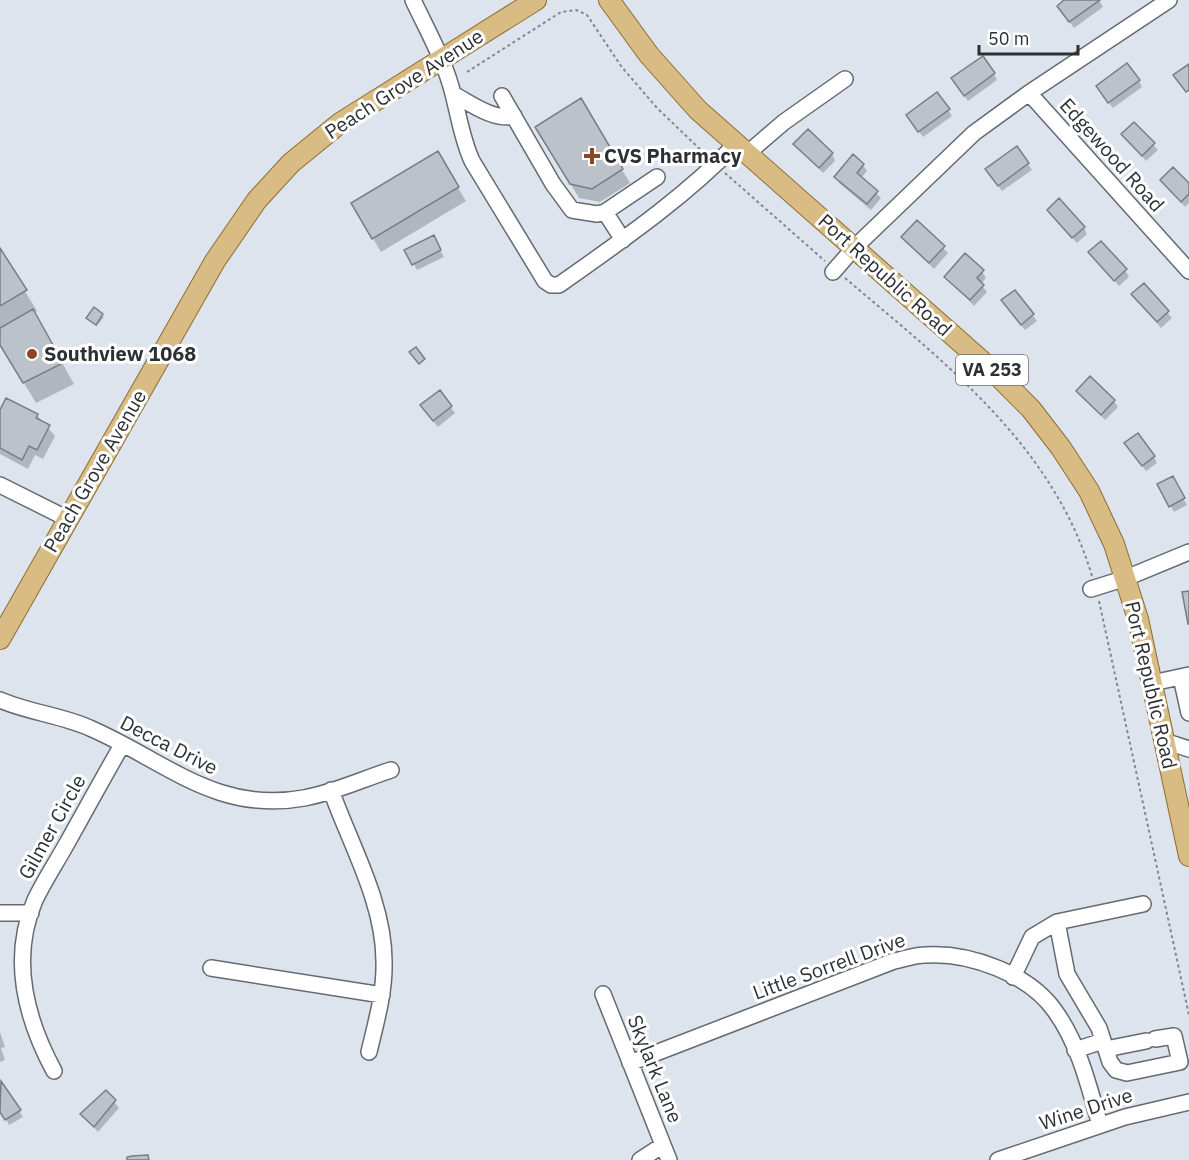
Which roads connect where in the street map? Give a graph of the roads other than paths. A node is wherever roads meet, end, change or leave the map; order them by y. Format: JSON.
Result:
{"nodes":[{"id":1,"x":413,"y":0,"type":"edge"},
{"id":2,"x":536,"y":0,"type":"edge"},
{"id":3,"x":609,"y":0,"type":"edge"},
{"id":4,"x":1169,"y":0,"type":"edge"},
{"id":5,"x":441,"y":59,"type":"junction"},
{"id":6,"x":845,"y":79,"type":"dead end"},
{"id":7,"x":1029,"y":93,"type":"junction"},
{"id":8,"x":453,"y":94,"type":"junction"},
{"id":9,"x":502,"y":96,"type":"dead end"},
{"id":10,"x":514,"y":116,"type":"junction"},
{"id":11,"x":743,"y":148,"type":"junction"},
{"id":12,"x":657,"y":177,"type":"dead end"},
{"id":13,"x":605,"y":213,"type":"junction"},
{"id":14,"x":623,"y":240,"type":"junction"},
{"id":15,"x":854,"y":248,"type":"junction"},
{"id":16,"x":829,"y":266,"type":"road end"},
{"id":17,"x":1189,"y":271,"type":"edge"},
{"id":18,"x":0,"y":485,"type":"edge"},
{"id":19,"x":68,"y":519,"type":"junction"},
{"id":20,"x":1189,"y":552,"type":"edge"},
{"id":21,"x":1126,"y":578,"type":"junction"},
{"id":22,"x":1091,"y":589,"type":"dead end"},
{"id":23,"x":0,"y":639,"type":"edge"},
{"id":24,"x":1185,"y":676,"type":"edge"},
{"id":25,"x":1152,"y":683,"type":"junction"},
{"id":26,"x":0,"y":700,"type":"edge"},
{"id":27,"x":1189,"y":713,"type":"edge"},
{"id":28,"x":1164,"y":741,"type":"junction"},
{"id":29,"x":122,"y":745,"type":"junction"},
{"id":30,"x":1189,"y":750,"type":"edge"},
{"id":31,"x":391,"y":770,"type":"dead end"},
{"id":32,"x":1182,"y":789,"type":"edge"},
{"id":33,"x":331,"y":790,"type":"junction"},
{"id":34,"x":1189,"y":856,"type":"edge"},
{"id":35,"x":1143,"y":904,"type":"dead end"},
{"id":36,"x":0,"y":913,"type":"edge"},
{"id":37,"x":31,"y":914,"type":"junction"},
{"id":38,"x":1057,"y":922,"type":"junction"},
{"id":39,"x":211,"y":968,"type":"dead end"},
{"id":40,"x":1013,"y":977,"type":"junction"},
{"id":41,"x":603,"y":994,"type":"dead end"},
{"id":42,"x":382,"y":995,"type":"junction"},
{"id":43,"x":1104,"y":1045,"type":"junction"},
{"id":44,"x":1075,"y":1050,"type":"junction"},
{"id":45,"x":369,"y":1052,"type":"dead end"},
{"id":46,"x":630,"y":1064,"type":"junction"},
{"id":47,"x":54,"y":1071,"type":"dead end"},
{"id":48,"x":1189,"y":1102,"type":"edge"},
{"id":49,"x":1100,"y":1125,"type":"junction"},
{"id":50,"x":663,"y":1145,"type":"junction"},
{"id":51,"x":640,"y":1160,"type":"edge"},
{"id":52,"x":669,"y":1160,"type":"edge"},
{"id":53,"x":998,"y":1160,"type":"edge"}],
"edges":[{"from":1,"to":5,"type":"street"},
{"from":2,"to":5,"type":"main road","name":"Peach Grove Avenue"},
{"from":3,"to":11,"type":"main road","name":"Port Republic Road","number":"VA 253"},
{"from":4,"to":7,"type":"street"},
{"from":5,"to":8,"type":"street"},
{"from":5,"to":19,"type":"main road","name":"Peach Grove Avenue"},
{"from":6,"to":11,"type":"street"},
{"from":7,"to":15,"type":"street"},
{"from":7,"to":17,"type":"street","name":"Edgewood Road"},
{"from":8,"to":10,"type":"street"},
{"from":8,"to":14,"type":"street"},
{"from":9,"to":10,"type":"street"},
{"from":10,"to":13,"type":"street"},
{"from":11,"to":14,"type":"street"},
{"from":11,"to":15,"type":"main road","name":"Port Republic Road","number":"VA 253"},
{"from":12,"to":13,"type":"street"},
{"from":13,"to":14,"type":"street"},
{"from":15,"to":16,"type":"street"},
{"from":15,"to":21,"type":"main road","name":"Port Republic Road","number":"VA 253"},
{"from":18,"to":19,"type":"street"},
{"from":19,"to":23,"type":"main road","name":"Peach Grove Avenue"},
{"from":20,"to":21,"type":"street"},
{"from":21,"to":22,"type":"street"},
{"from":21,"to":25,"type":"main road","name":"Port Republic Road","number":"VA 253"},
{"from":24,"to":25,"type":"street"},
{"from":24,"to":27,"type":"street"},
{"from":25,"to":28,"type":"main road","name":"Port Republic Road","number":"VA 253"},
{"from":26,"to":29,"type":"street","name":"Decca Drive"},
{"from":28,"to":30,"type":"street"},
{"from":28,"to":32,"type":"main road","name":"Port Republic Road","number":"VA 253"},
{"from":29,"to":33,"type":"street","name":"Decca Drive"},
{"from":29,"to":37,"type":"street","name":"Gilmer Circle"},
{"from":31,"to":33,"type":"street","name":"Decca Drive"},
{"from":32,"to":34,"type":"main road","name":"Port Republic Road","number":"VA 253"},
{"from":33,"to":42,"type":"street"},
{"from":35,"to":38,"type":"street"},
{"from":36,"to":37,"type":"street"},
{"from":37,"to":47,"type":"street","name":"Gilmer Circle"},
{"from":38,"to":40,"type":"street"},
{"from":38,"to":43,"type":"street"},
{"from":39,"to":42,"type":"street"},
{"from":40,"to":44,"type":"street","name":"Little Sorrell Drive"},
{"from":40,"to":46,"type":"street","name":"Little Sorrell Drive"},
{"from":41,"to":46,"type":"street","name":"Skylark Lane"},
{"from":42,"to":45,"type":"street"},
{"from":43,"to":43,"type":"street"},
{"from":43,"to":44,"type":"street"},
{"from":44,"to":49,"type":"street","name":"Little Sorrell Drive"},
{"from":46,"to":50,"type":"street","name":"Skylark Lane"},
{"from":48,"to":49,"type":"street","name":"Wine Drive"},
{"from":49,"to":53,"type":"street","name":"Wine Drive"},
{"from":50,"to":51,"type":"street"},
{"from":50,"to":52,"type":"street","name":"Skylark Lane"}]}
